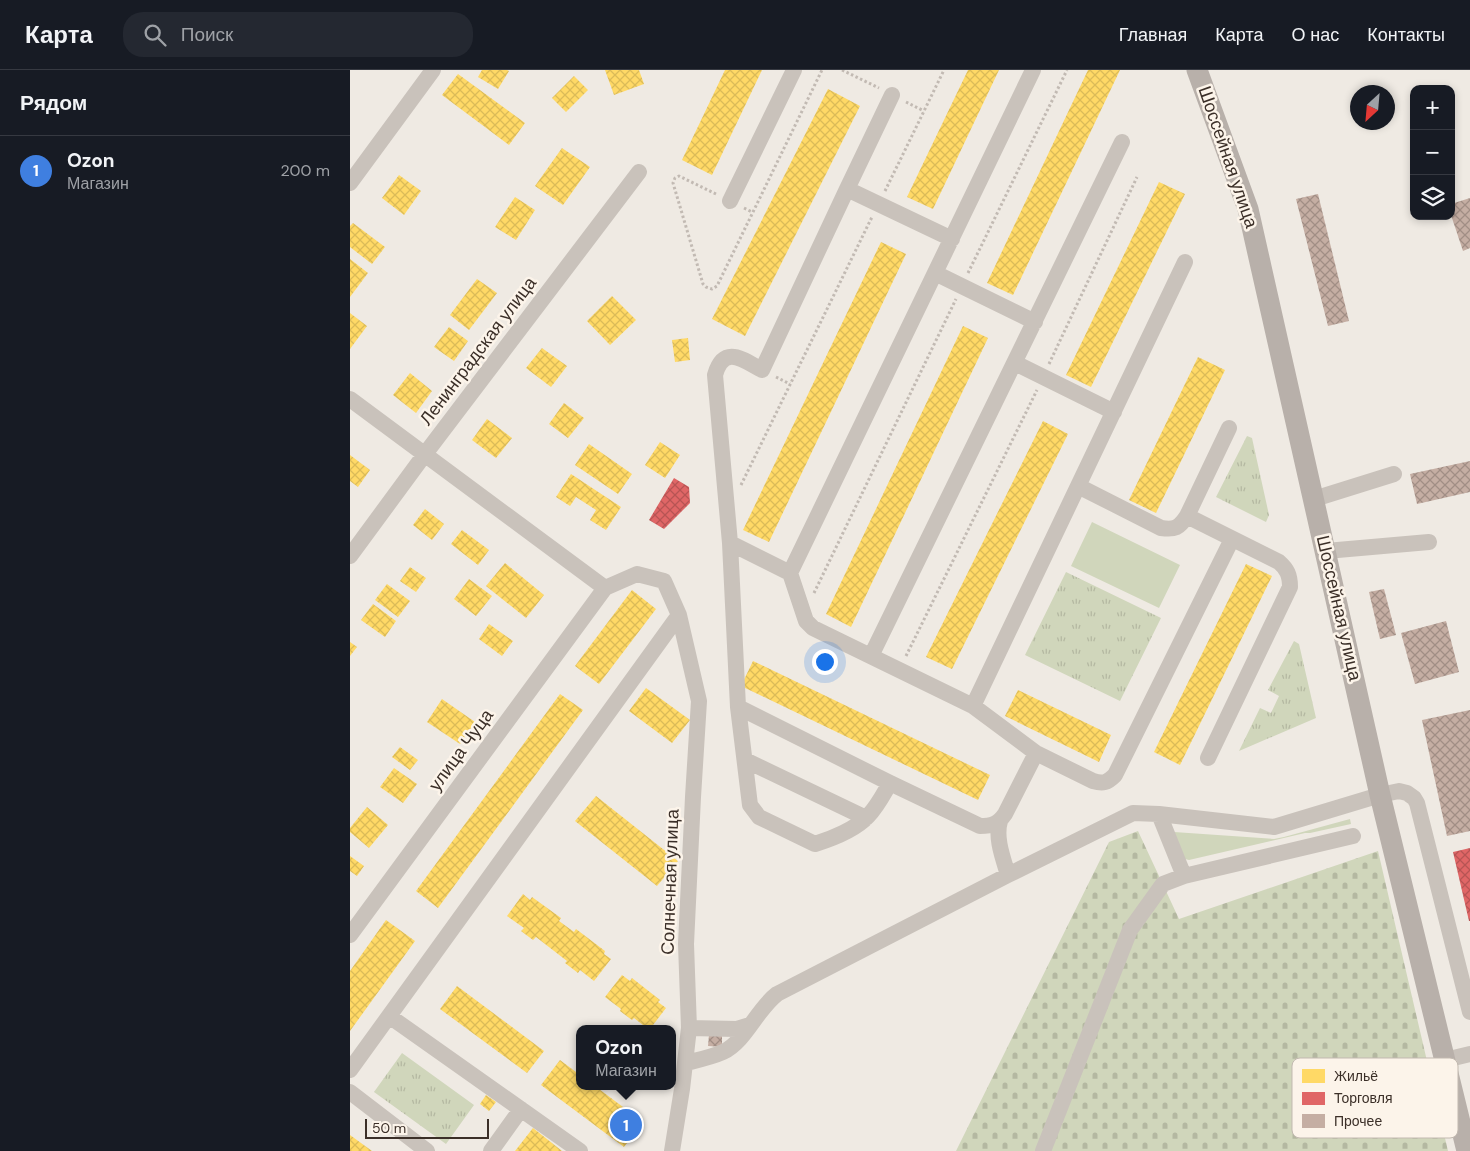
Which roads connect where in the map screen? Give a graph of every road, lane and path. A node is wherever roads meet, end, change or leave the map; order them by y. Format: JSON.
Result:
{"nodes":[{"id":1,"x":432,"y":70,"type":"edge"},
{"id":2,"x":794,"y":70,"type":"edge"},
{"id":3,"x":822,"y":70,"type":"edge"},
{"id":4,"x":944,"y":70,"type":"edge"},
{"id":5,"x":1033,"y":70,"type":"edge"},
{"id":6,"x":1067,"y":70,"type":"edge"},
{"id":7,"x":1197,"y":70,"type":"edge"},
{"id":8,"x":892,"y":95,"type":"dead end"},
{"id":9,"x":1122,"y":142,"type":"dead end"},
{"id":10,"x":639,"y":172,"type":"dead end"},
{"id":11,"x":1137,"y":177,"type":"dead end"},
{"id":12,"x":350,"y":182,"type":"edge"},
{"id":13,"x":847,"y":189,"type":"junction"},
{"id":14,"x":730,"y":201,"type":"junction"},
{"id":15,"x":879,"y":204,"type":"junction"},
{"id":16,"x":752,"y":212,"type":"junction"},
{"id":17,"x":952,"y":239,"type":"junction"},
{"id":18,"x":1185,"y":262,"type":"dead end"},
{"id":19,"x":935,"y":273,"type":"junction"},
{"id":20,"x":962,"y":286,"type":"junction"},
{"id":21,"x":1035,"y":322,"type":"junction"},
{"id":22,"x":1015,"y":363,"type":"junction"},
{"id":23,"x":1043,"y":377,"type":"junction"},
{"id":24,"x":350,"y":399,"type":"edge"},
{"id":25,"x":1114,"y":412,"type":"junction"},
{"id":26,"x":1229,"y":428,"type":"dead end"},
{"id":27,"x":425,"y":454,"type":"junction"},
{"id":28,"x":1394,"y":474,"type":"dead end"},
{"id":29,"x":1078,"y":486,"type":"junction"},
{"id":30,"x":740,"y":487,"type":"dead end"},
{"id":31,"x":1314,"y":499,"type":"junction"},
{"id":32,"x":1187,"y":516,"type":"junction"},
{"id":33,"x":1232,"y":539,"type":"junction"},
{"id":34,"x":1428,"y":542,"type":"dead end"},
{"id":35,"x":730,"y":543,"type":"junction"},
{"id":36,"x":1326,"y":551,"type":"junction"},
{"id":37,"x":350,"y":556,"type":"edge"},
{"id":38,"x":790,"y":573,"type":"junction"},
{"id":39,"x":605,"y":588,"type":"junction"},
{"id":40,"x":804,"y":614,"type":"junction"},
{"id":41,"x":679,"y":615,"type":"junction"},
{"id":42,"x":871,"y":656,"type":"junction"},
{"id":43,"x":899,"y":670,"type":"junction"},
{"id":44,"x":973,"y":706,"type":"junction"},
{"id":45,"x":738,"y":708,"type":"junction"},
{"id":46,"x":1036,"y":753,"type":"junction"},
{"id":47,"x":1208,"y":758,"type":"dead end"},
{"id":48,"x":745,"y":760,"type":"junction"},
{"id":49,"x":890,"y":784,"type":"junction"},
{"id":50,"x":1380,"y":795,"type":"junction"},
{"id":51,"x":1159,"y":814,"type":"junction"},
{"id":52,"x":866,"y":818,"type":"junction"},
{"id":53,"x":1000,"y":821,"type":"junction"},
{"id":54,"x":1353,"y":836,"type":"dead end"},
{"id":55,"x":1008,"y":875,"type":"junction"},
{"id":56,"x":1184,"y":876,"type":"junction"},
{"id":57,"x":350,"y":935,"type":"edge"},
{"id":58,"x":1470,"y":1012,"type":"edge"},
{"id":59,"x":389,"y":1016,"type":"junction"},
{"id":60,"x":750,"y":1025,"type":"junction"},
{"id":61,"x":689,"y":1028,"type":"junction"},
{"id":62,"x":1470,"y":1054,"type":"edge"},
{"id":63,"x":1445,"y":1058,"type":"edge"},
{"id":64,"x":1453,"y":1058,"type":"edge"},
{"id":65,"x":686,"y":1063,"type":"junction"},
{"id":66,"x":350,"y":1070,"type":"edge"},
{"id":67,"x":350,"y":1092,"type":"edge"},
{"id":68,"x":521,"y":1109,"type":"junction"},
{"id":69,"x":1458,"y":1114,"type":"edge"},
{"id":70,"x":427,"y":1151,"type":"edge"},
{"id":71,"x":491,"y":1151,"type":"edge"},
{"id":72,"x":580,"y":1151,"type":"edge"},
{"id":73,"x":672,"y":1151,"type":"edge"},
{"id":74,"x":1043,"y":1151,"type":"edge"},
{"id":75,"x":1467,"y":1151,"type":"edge"}],
"edges":[{"from":1,"to":12,"type":"street"},
{"from":2,"to":14,"type":"street"},
{"from":3,"to":16,"type":"path"},
{"from":4,"to":15,"type":"path"},
{"from":5,"to":17,"type":"street"},
{"from":6,"to":20,"type":"path"},
{"from":7,"to":31,"type":"main road","name":"Шоссейная улица"},
{"from":8,"to":13,"type":"street"},
{"from":9,"to":21,"type":"street"},
{"from":10,"to":27,"type":"street","name":"Ленинградская улица"},
{"from":11,"to":23,"type":"path"},
{"from":13,"to":15,"type":"street"},
{"from":13,"to":35,"type":"street"},
{"from":14,"to":16,"type":"path"},
{"from":14,"to":16,"type":"path"},
{"from":15,"to":17,"type":"street"},
{"from":15,"to":30,"type":"path"},
{"from":17,"to":19,"type":"street"},
{"from":18,"to":25,"type":"street"},
{"from":19,"to":20,"type":"street"},
{"from":19,"to":38,"type":"street"},
{"from":20,"to":21,"type":"street"},
{"from":20,"to":40,"type":"path"},
{"from":21,"to":22,"type":"street"},
{"from":22,"to":23,"type":"street"},
{"from":22,"to":42,"type":"street"},
{"from":23,"to":25,"type":"street"},
{"from":23,"to":43,"type":"path"},
{"from":24,"to":27,"type":"street"},
{"from":25,"to":29,"type":"street"},
{"from":26,"to":32,"type":"street"},
{"from":27,"to":37,"type":"street","name":"Ленинградская улица"},
{"from":27,"to":39,"type":"street"},
{"from":28,"to":31,"type":"street"},
{"from":29,"to":32,"type":"street"},
{"from":29,"to":44,"type":"street"},
{"from":31,"to":36,"type":"main road","name":"Шоссейная улица"},
{"from":32,"to":33,"type":"street"},
{"from":33,"to":46,"type":"street"},
{"from":33,"to":47,"type":"street"},
{"from":34,"to":36,"type":"street"},
{"from":35,"to":38,"type":"street"},
{"from":35,"to":45,"type":"street"},
{"from":36,"to":50,"type":"main road","name":"Шоссейная улица"},
{"from":38,"to":40,"type":"street"},
{"from":39,"to":41,"type":"street","name":"Солнечная улица"},
{"from":39,"to":57,"type":"street","name":"улица Чуца"},
{"from":40,"to":42,"type":"street"},
{"from":41,"to":59,"type":"street"},
{"from":41,"to":61,"type":"street","name":"Солнечная улица"},
{"from":42,"to":43,"type":"street"},
{"from":43,"to":44,"type":"street"},
{"from":44,"to":46,"type":"street"},
{"from":45,"to":48,"type":"street"},
{"from":45,"to":49,"type":"street"},
{"from":46,"to":53,"type":"street"},
{"from":48,"to":52,"type":"street"},
{"from":48,"to":52,"type":"street"},
{"from":49,"to":52,"type":"street"},
{"from":49,"to":53,"type":"street"},
{"from":50,"to":51,"type":"street"},
{"from":50,"to":58,"type":"street"},
{"from":50,"to":63,"type":"main road","name":"Шоссейная улица"},
{"from":51,"to":55,"type":"street"},
{"from":51,"to":56,"type":"street"},
{"from":53,"to":55,"type":"street"},
{"from":54,"to":56,"type":"street"},
{"from":55,"to":60,"type":"street"},
{"from":56,"to":74,"type":"street"},
{"from":59,"to":66,"type":"street"},
{"from":59,"to":68,"type":"street"},
{"from":60,"to":61,"type":"street"},
{"from":60,"to":65,"type":"street"},
{"from":61,"to":65,"type":"street","name":"Солнечная улица"},
{"from":62,"to":64,"type":"street"},
{"from":65,"to":73,"type":"street","name":"Солнечная улица"},
{"from":67,"to":70,"type":"street"},
{"from":68,"to":71,"type":"street"},
{"from":68,"to":72,"type":"street"},
{"from":69,"to":75,"type":"main road","name":"Шоссейная улица"}]}
